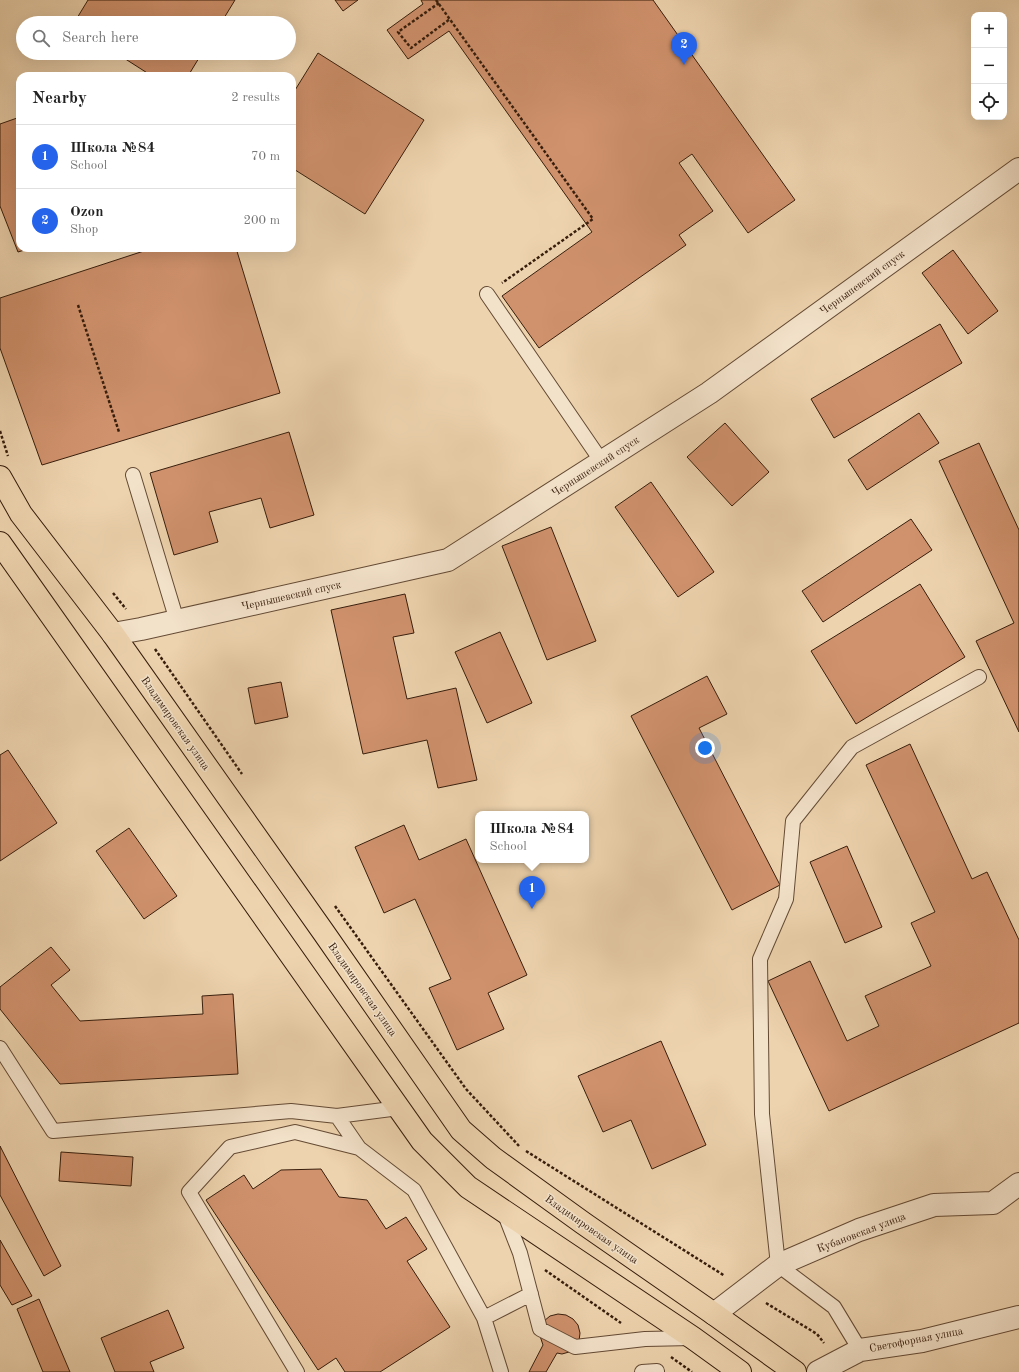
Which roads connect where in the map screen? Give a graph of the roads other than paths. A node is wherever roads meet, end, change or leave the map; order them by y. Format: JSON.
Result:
{"nodes":[{"id":1,"x":1019,"y":169,"type":"edge"},
{"id":2,"x":487,"y":294,"type":"road end"},
{"id":3,"x":602,"y":462,"type":"junction"},
{"id":4,"x":133,"y":475,"type":"dead end"},
{"id":5,"x":0,"y":477,"type":"edge"},
{"id":6,"x":0,"y":543,"type":"edge"},
{"id":7,"x":177,"y":621,"type":"junction"},
{"id":8,"x":113,"y":634,"type":"junction"},
{"id":9,"x":979,"y":677,"type":"dead end"},
{"id":10,"x":0,"y":1048,"type":"edge"},
{"id":11,"x":399,"y":1108,"type":"junction"},
{"id":12,"x":337,"y":1116,"type":"junction"},
{"id":13,"x":359,"y":1148,"type":"junction"},
{"id":14,"x":1019,"y":1184,"type":"edge"},
{"id":15,"x":504,"y":1211,"type":"junction"},
{"id":16,"x":778,"y":1265,"type":"junction"},
{"id":17,"x":531,"y":1294,"type":"junction"},
{"id":18,"x":714,"y":1314,"type":"junction"},
{"id":19,"x":484,"y":1318,"type":"junction"},
{"id":20,"x":1019,"y":1318,"type":"edge"},
{"id":21,"x":692,"y":1338,"type":"junction"},
{"id":22,"x":860,"y":1350,"type":"junction"},
{"id":23,"x":658,"y":1371,"type":"edge"},
{"id":24,"x":297,"y":1372,"type":"edge"},
{"id":25,"x":500,"y":1372,"type":"edge"},
{"id":26,"x":642,"y":1372,"type":"edge"},
{"id":27,"x":740,"y":1372,"type":"edge"},
{"id":28,"x":795,"y":1372,"type":"edge"},
{"id":29,"x":818,"y":1372,"type":"edge"}],
"edges":[{"from":1,"to":3,"type":"street","name":"Чернышевский спуск"},
{"from":2,"to":3,"type":"lane"},
{"from":3,"to":7,"type":"street","name":"Чернышевский спуск"},
{"from":4,"to":7,"type":"lane"},
{"from":5,"to":8,"type":"main road","name":"Владимировская улица"},
{"from":6,"to":11,"type":"main road"},
{"from":7,"to":8,"type":"street","name":"Чернышевский спуск"},
{"from":8,"to":18,"type":"main road","name":"Владимировская улица"},
{"from":9,"to":16,"type":"lane"},
{"from":10,"to":12,"type":"lane"},
{"from":11,"to":12,"type":"lane"},
{"from":11,"to":15,"type":"main road"},
{"from":12,"to":13,"type":"lane"},
{"from":13,"to":19,"type":"lane"},
{"from":13,"to":24,"type":"lane"},
{"from":14,"to":16,"type":"street","name":"Кубановская улица"},
{"from":15,"to":17,"type":"lane"},
{"from":15,"to":21,"type":"main road"},
{"from":16,"to":18,"type":"street","name":"Кубановская улица"},
{"from":16,"to":22,"type":"lane"},
{"from":17,"to":19,"type":"lane"},
{"from":17,"to":21,"type":"lane"},
{"from":18,"to":28,"type":"main road","name":"Владимировская улица"},
{"from":19,"to":25,"type":"lane"},
{"from":20,"to":22,"type":"street","name":"Светофорная улица"},
{"from":21,"to":27,"type":"main road"},
{"from":22,"to":29,"type":"street","name":"Светофорная улица"},
{"from":23,"to":26,"type":"lane"}]}
